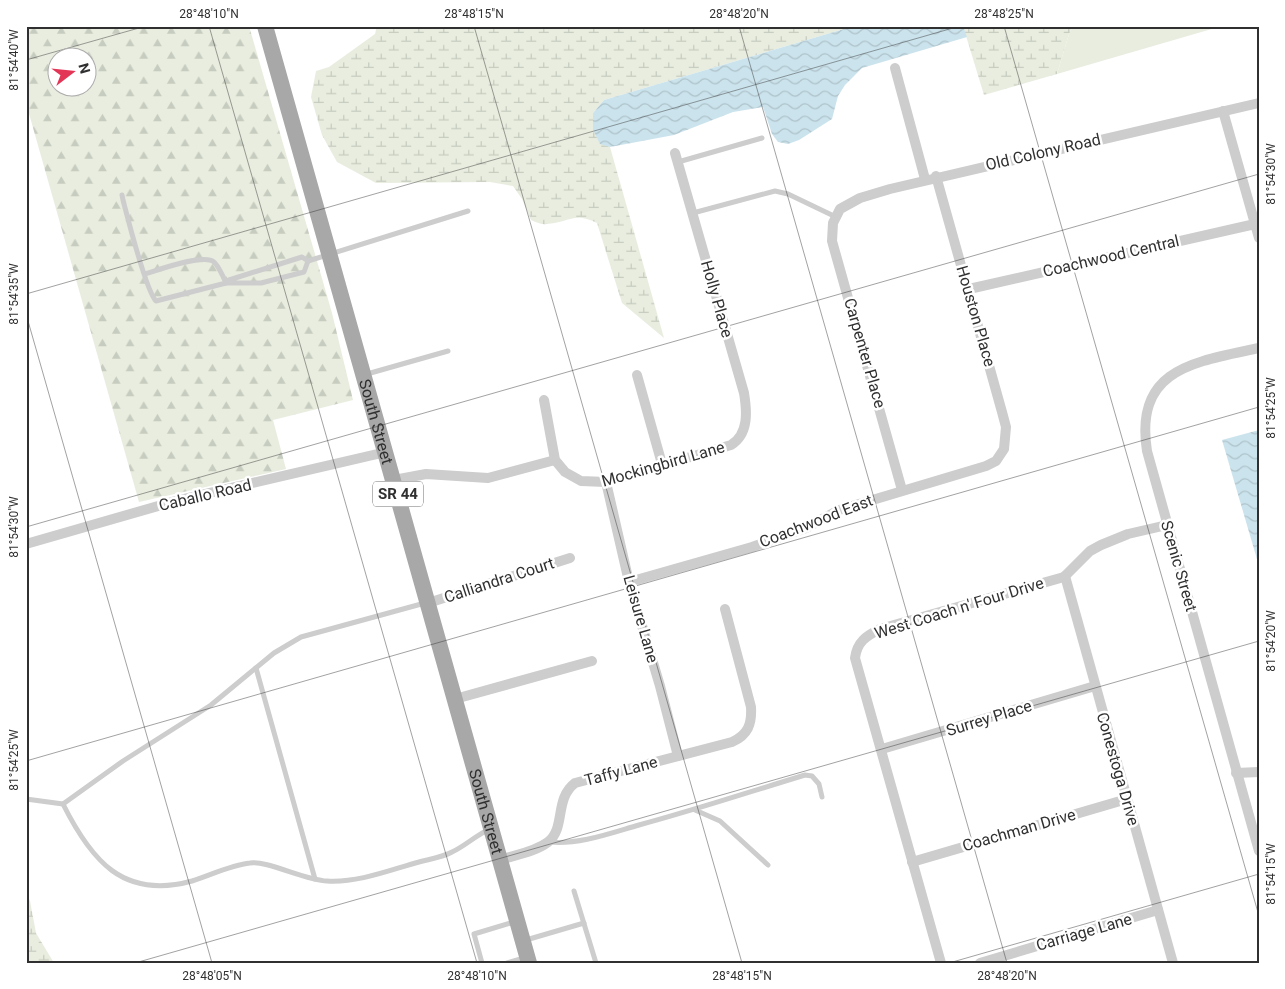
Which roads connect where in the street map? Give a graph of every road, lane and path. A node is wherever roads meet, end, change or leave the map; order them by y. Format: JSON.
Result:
{"nodes":[{"id":1,"x":265,"y":26,"type":"edge"},
{"id":2,"x":895,"y":68,"type":"dead end"},
{"id":3,"x":1259,"y":103,"type":"edge"},
{"id":4,"x":1223,"y":111,"type":"junction"},
{"id":5,"x":762,"y":138,"type":"dead end"},
{"id":6,"x":677,"y":158,"type":"joint"},
{"id":7,"x":936,"y":176,"type":"junction"},
{"id":8,"x":925,"y":179,"type":"junction"},
{"id":9,"x":122,"y":195,"type":"dead end"},
{"id":10,"x":468,"y":211,"type":"dead end"},
{"id":11,"x":693,"y":213,"type":"junction"},
{"id":12,"x":836,"y":217,"type":"junction"},
{"id":13,"x":1254,"y":224,"type":"junction"},
{"id":14,"x":1259,"y":238,"type":"edge"},
{"id":15,"x":330,"y":255,"type":"junction"},
{"id":16,"x":308,"y":261,"type":"junction"},
{"id":17,"x":145,"y":274,"type":"junction"},
{"id":18,"x":226,"y":283,"type":"junction"},
{"id":19,"x":969,"y":290,"type":"junction"},
{"id":20,"x":1259,"y":348,"type":"edge"},
{"id":21,"x":448,"y":352,"type":"dead end"},
{"id":22,"x":364,"y":375,"type":"junction"},
{"id":23,"x":637,"y":375,"type":"dead end"},
{"id":24,"x":544,"y":400,"type":"dead end"},
{"id":25,"x":735,"y":443,"type":"joint"},
{"id":26,"x":386,"y":452,"type":"junction"},
{"id":27,"x":1000,"y":456,"type":"joint"},
{"id":28,"x":556,"y":460,"type":"junction"},
{"id":29,"x":662,"y":464,"type":"junction"},
{"id":30,"x":394,"y":480,"type":"junction"},
{"id":31,"x":606,"y":482,"type":"junction"},
{"id":32,"x":902,"y":490,"type":"junction"},
{"id":33,"x":1167,"y":525,"type":"junction"},
{"id":34,"x":26,"y":544,"type":"edge"},
{"id":35,"x":570,"y":558,"type":"dead end"},
{"id":36,"x":1065,"y":576,"type":"junction"},
{"id":37,"x":629,"y":582,"type":"junction"},
{"id":38,"x":428,"y":602,"type":"junction"},
{"id":39,"x":725,"y":610,"type":"dead end"},
{"id":40,"x":592,"y":660,"type":"dead end"},
{"id":41,"x":256,"y":668,"type":"junction"},
{"id":42,"x":1095,"y":686,"type":"junction"},
{"id":43,"x":455,"y":699,"type":"junction"},
{"id":44,"x":882,"y":749,"type":"junction"},
{"id":45,"x":678,"y":756,"type":"junction"},
{"id":46,"x":1259,"y":772,"type":"edge"},
{"id":47,"x":1236,"y":774,"type":"junction"},
{"id":48,"x":822,"y":796,"type":"dead end"},
{"id":49,"x":26,"y":799,"type":"edge"},
{"id":50,"x":1127,"y":799,"type":"junction"},
{"id":51,"x":63,"y":804,"type":"junction"},
{"id":52,"x":695,"y":810,"type":"junction"},
{"id":53,"x":491,"y":829,"type":"junction"},
{"id":54,"x":549,"y":842,"type":"junction"},
{"id":55,"x":1259,"y":851,"type":"edge"},
{"id":56,"x":500,"y":860,"type":"junction"},
{"id":57,"x":912,"y":862,"type":"junction"},
{"id":58,"x":768,"y":865,"type":"dead end"},
{"id":59,"x":315,"y":879,"type":"junction"},
{"id":60,"x":574,"y":891,"type":"dead end"},
{"id":61,"x":1158,"y":910,"type":"junction"},
{"id":62,"x":517,"y":921,"type":"junction"},
{"id":63,"x":584,"y":924,"type":"junction"},
{"id":64,"x":523,"y":941,"type":"junction"},
{"id":65,"x":528,"y":960,"type":"edge"},
{"id":66,"x":482,"y":963,"type":"edge"},
{"id":67,"x":507,"y":963,"type":"edge"},
{"id":68,"x":596,"y":963,"type":"edge"},
{"id":69,"x":941,"y":963,"type":"edge"},
{"id":70,"x":980,"y":963,"type":"edge"},
{"id":71,"x":1173,"y":963,"type":"edge"}],
"edges":[{"from":1,"to":15,"type":"main road","name":"South Street","number":"SR 44"},
{"from":2,"to":8,"type":"street"},
{"from":3,"to":4,"type":"street","name":"Old Colony Road"},
{"from":4,"to":7,"type":"street","name":"Old Colony Road"},
{"from":4,"to":13,"type":"street"},
{"from":5,"to":6,"type":"lane"},
{"from":6,"to":11,"type":"street","name":"Holly Place"},
{"from":7,"to":8,"type":"street","name":"Old Colony Road"},
{"from":7,"to":19,"type":"street","name":"Houston Place"},
{"from":8,"to":12,"type":"street","name":"Old Colony Road"},
{"from":9,"to":17,"type":"lane"},
{"from":10,"to":15,"type":"lane"},
{"from":11,"to":12,"type":"lane"},
{"from":11,"to":25,"type":"street","name":"Holly Place"},
{"from":12,"to":32,"type":"street","name":"Carpenter Place"},
{"from":13,"to":14,"type":"street"},
{"from":13,"to":19,"type":"street","name":"Coachwood Central"},
{"from":15,"to":16,"type":"lane"},
{"from":15,"to":22,"type":"main road","name":"South Street","number":"SR 44"},
{"from":16,"to":18,"type":"lane"},
{"from":16,"to":18,"type":"lane"},
{"from":17,"to":18,"type":"lane"},
{"from":17,"to":18,"type":"lane"},
{"from":19,"to":27,"type":"street","name":"Houston Place"},
{"from":20,"to":33,"type":"street","name":"Scenic Street"},
{"from":21,"to":22,"type":"lane"},
{"from":22,"to":26,"type":"main road","name":"South Street","number":"SR 44"},
{"from":23,"to":29,"type":"street"},
{"from":24,"to":28,"type":"street"},
{"from":25,"to":29,"type":"street","name":"Mockingbird Lane"},
{"from":26,"to":30,"type":"main road","name":"South Street","number":"SR 44"},
{"from":26,"to":34,"type":"street","name":"Caballo Road"},
{"from":27,"to":32,"type":"street","name":"Coachwood East"},
{"from":28,"to":30,"type":"street"},
{"from":28,"to":31,"type":"street","name":"Mockingbird Lane"},
{"from":29,"to":31,"type":"street","name":"Mockingbird Lane"},
{"from":30,"to":38,"type":"main road","name":"South Street","number":"SR 44"},
{"from":31,"to":37,"type":"street","name":"Leisure Lane"},
{"from":32,"to":37,"type":"street","name":"Coachwood East"},
{"from":33,"to":36,"type":"street","name":"West Coach n' Four Drive"},
{"from":33,"to":47,"type":"street","name":"Scenic Street"},
{"from":35,"to":38,"type":"street","name":"Calliandra Court"},
{"from":36,"to":42,"type":"street","name":"Conestoga Drive"},
{"from":36,"to":44,"type":"street","name":"West Coach n' Four Drive"},
{"from":37,"to":45,"type":"street","name":"Leisure Lane"},
{"from":38,"to":41,"type":"lane"},
{"from":38,"to":43,"type":"main road","name":"South Street","number":"SR 44"},
{"from":39,"to":45,"type":"street","name":"Taffy Lane"},
{"from":40,"to":43,"type":"street"},
{"from":41,"to":51,"type":"lane"},
{"from":41,"to":59,"type":"lane"},
{"from":42,"to":44,"type":"street","name":"Surrey Place"},
{"from":42,"to":50,"type":"street","name":"Conestoga Drive"},
{"from":43,"to":53,"type":"main road","name":"South Street","number":"SR 44"},
{"from":44,"to":57,"type":"street","name":"West Coach n' Four Drive"},
{"from":45,"to":54,"type":"street","name":"Taffy Lane"},
{"from":46,"to":47,"type":"street"},
{"from":47,"to":55,"type":"street","name":"Scenic Street"},
{"from":48,"to":52,"type":"lane"},
{"from":49,"to":51,"type":"lane"},
{"from":50,"to":57,"type":"street","name":"Coachman Drive"},
{"from":50,"to":61,"type":"street","name":"Conestoga Drive"},
{"from":51,"to":59,"type":"lane"},
{"from":52,"to":54,"type":"lane"},
{"from":52,"to":58,"type":"lane"},
{"from":53,"to":56,"type":"main road","name":"South Street","number":"SR 44"},
{"from":53,"to":59,"type":"lane"},
{"from":54,"to":56,"type":"street"},
{"from":56,"to":62,"type":"main road","name":"South Street","number":"SR 44"},
{"from":57,"to":69,"type":"street","name":"West Coach n' Four Drive"},
{"from":60,"to":63,"type":"lane"},
{"from":61,"to":70,"type":"street","name":"Carriage Lane"},
{"from":61,"to":71,"type":"street","name":"Conestoga Drive"},
{"from":62,"to":64,"type":"main road","name":"South Street","number":"SR 44"},
{"from":62,"to":66,"type":"lane"},
{"from":63,"to":64,"type":"lane"},
{"from":63,"to":68,"type":"lane"},
{"from":64,"to":65,"type":"main road","name":"South Street","number":"SR 44"},
{"from":65,"to":67,"type":"lane"}]}
